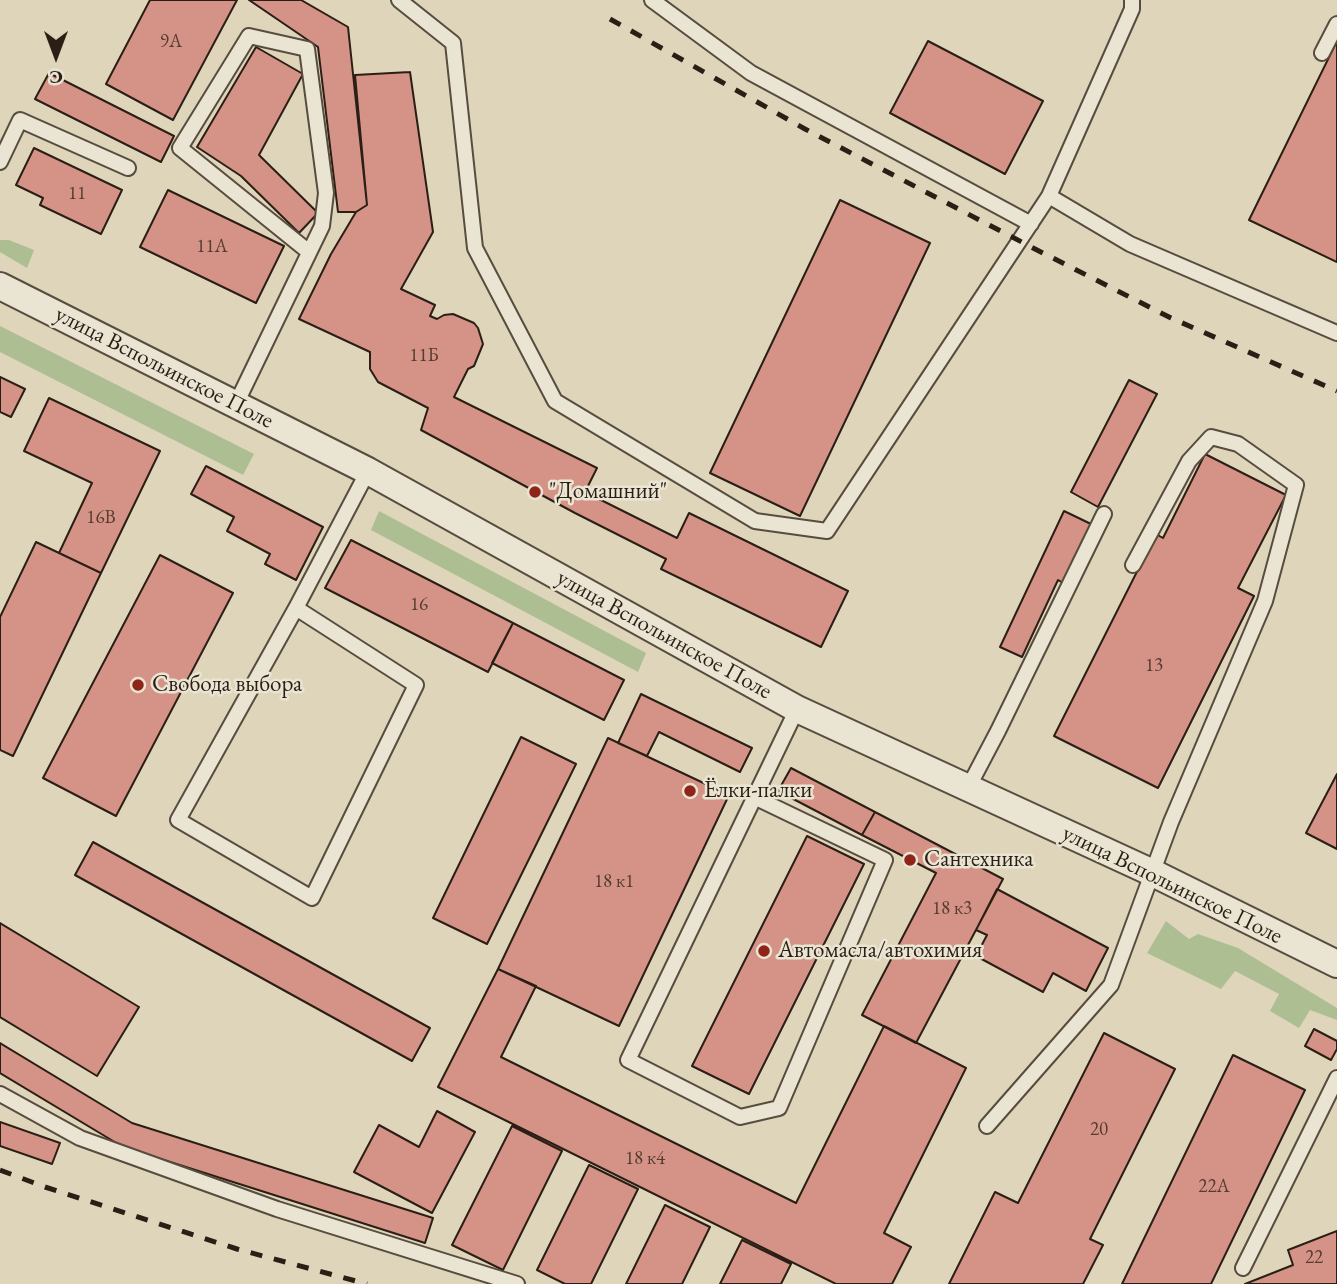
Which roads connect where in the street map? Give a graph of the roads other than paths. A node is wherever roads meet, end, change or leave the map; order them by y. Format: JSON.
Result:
{"nodes":[{"id":1,"x":399,"y":0,"type":"edge"},
{"id":2,"x":652,"y":0,"type":"edge"},
{"id":3,"x":1132,"y":0,"type":"edge"},
{"id":4,"x":1337,"y":24,"type":"edge"},
{"id":5,"x":1322,"y":53,"type":"dead end"},
{"id":6,"x":0,"y":162,"type":"edge"},
{"id":7,"x":128,"y":168,"type":"dead end"},
{"id":8,"x":1049,"y":196,"type":"junction"},
{"id":9,"x":1031,"y":224,"type":"junction"},
{"id":10,"x":309,"y":252,"type":"junction"},
{"id":11,"x":0,"y":286,"type":"edge"},
{"id":12,"x":1337,"y":333,"type":"edge"},
{"id":13,"x":236,"y":404,"type":"junction"},
{"id":14,"x":368,"y":471,"type":"junction"},
{"id":15,"x":1104,"y":514,"type":"dead end"},
{"id":16,"x":1133,"y":565,"type":"dead end"},
{"id":17,"x":296,"y":608,"type":"junction"},
{"id":18,"x":797,"y":709,"type":"junction"},
{"id":19,"x":968,"y":788,"type":"junction"},
{"id":20,"x":754,"y":797,"type":"junction"},
{"id":21,"x":1153,"y":873,"type":"junction"},
{"id":22,"x":1337,"y":964,"type":"edge"},
{"id":23,"x":1337,"y":1078,"type":"edge"},
{"id":24,"x":0,"y":1094,"type":"edge"},
{"id":25,"x":988,"y":1126,"type":"dead end"},
{"id":26,"x":1243,"y":1268,"type":"dead end"},
{"id":27,"x":516,"y":1284,"type":"edge"}],
"edges":[{"from":1,"to":9,"type":"lane"},
{"from":2,"to":9,"type":"lane"},
{"from":3,"to":8,"type":"lane"},
{"from":4,"to":5,"type":"lane"},
{"from":6,"to":7,"type":"lane"},
{"from":8,"to":9,"type":"lane"},
{"from":8,"to":12,"type":"lane"},
{"from":10,"to":10,"type":"lane"},
{"from":10,"to":13,"type":"lane"},
{"from":11,"to":13,"type":"street","name":"улица Вспольинское Поле"},
{"from":13,"to":14,"type":"street","name":"улица Вспольинское Поле"},
{"from":14,"to":17,"type":"lane"},
{"from":14,"to":18,"type":"street","name":"улица Вспольинское Поле"},
{"from":15,"to":19,"type":"lane"},
{"from":16,"to":21,"type":"lane"},
{"from":17,"to":17,"type":"lane"},
{"from":18,"to":19,"type":"street","name":"улица Вспольинское Поле"},
{"from":18,"to":20,"type":"lane"},
{"from":19,"to":21,"type":"street","name":"улица Вспольинское Поле"},
{"from":20,"to":20,"type":"lane"},
{"from":21,"to":22,"type":"street","name":"улица Вспольинское Поле"},
{"from":21,"to":25,"type":"lane"},
{"from":23,"to":26,"type":"lane"},
{"from":24,"to":27,"type":"lane"}]}
